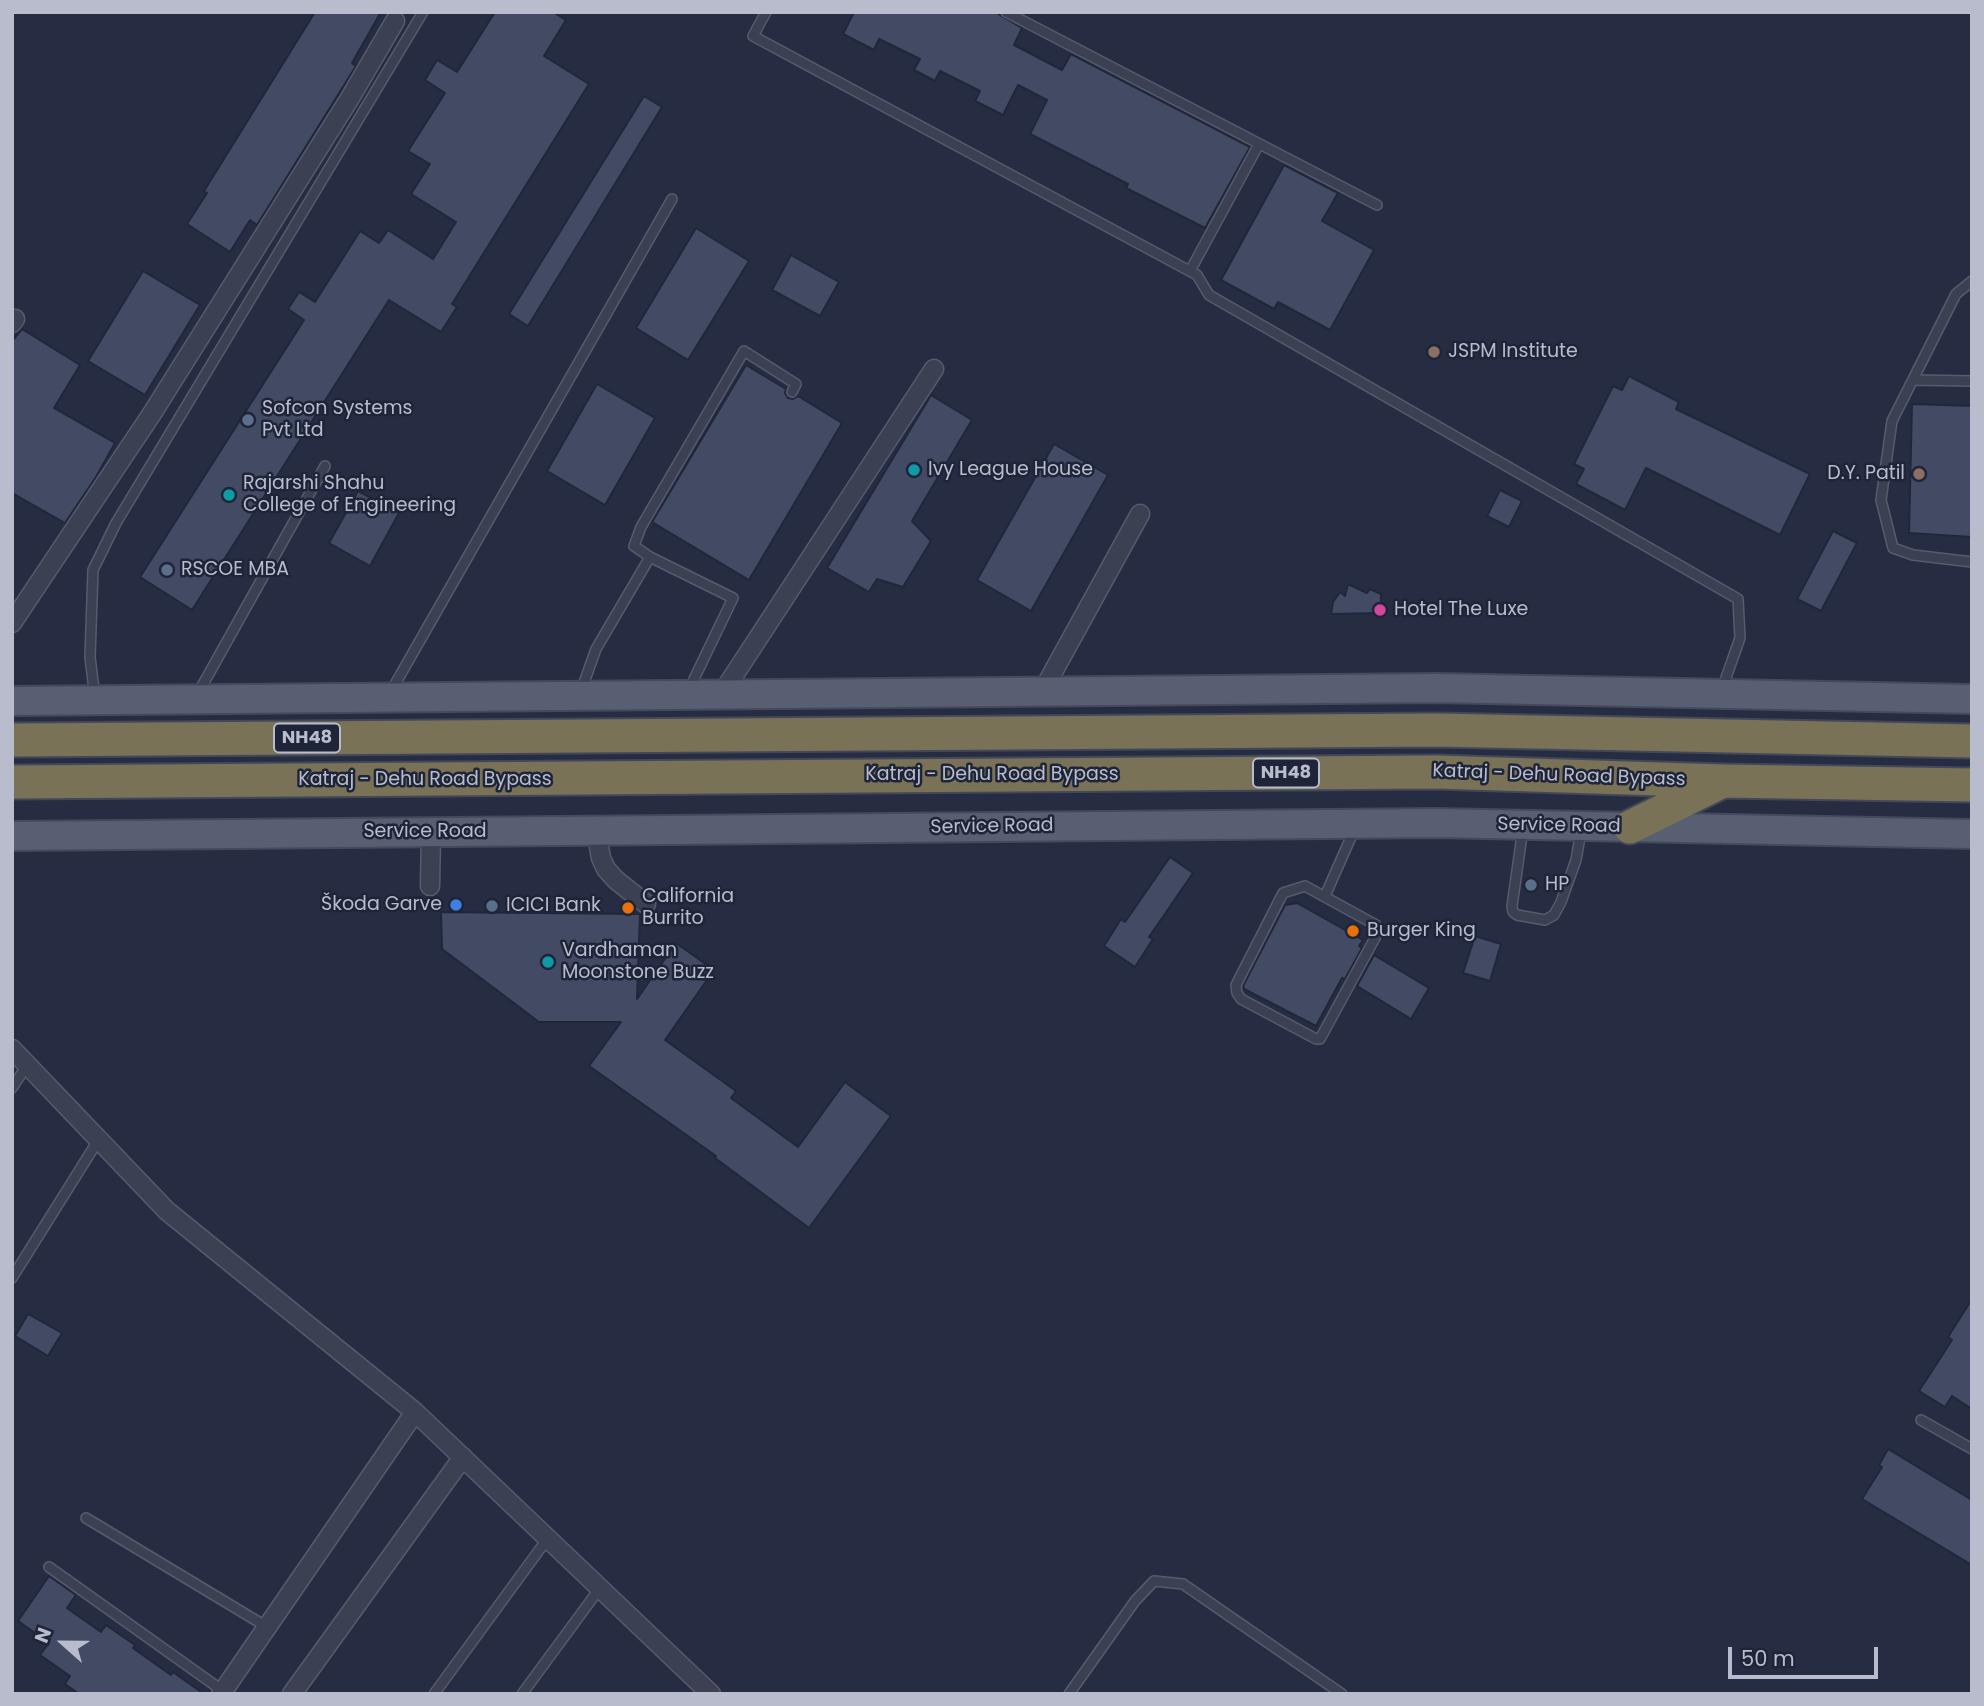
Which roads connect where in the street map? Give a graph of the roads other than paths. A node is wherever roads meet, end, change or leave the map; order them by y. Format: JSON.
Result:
{"nodes":[{"id":1,"x":423,"y":12,"type":"edge"},
{"id":2,"x":766,"y":12,"type":"edge"},
{"id":3,"x":1006,"y":12,"type":"edge"},
{"id":4,"x":395,"y":21,"type":"dead end"},
{"id":5,"x":1259,"y":144,"type":"junction"},
{"id":6,"x":672,"y":200,"type":"dead end"},
{"id":7,"x":1377,"y":205,"type":"dead end"},
{"id":8,"x":1190,"y":271,"type":"junction"},
{"id":9,"x":1972,"y":281,"type":"edge"},
{"id":10,"x":934,"y":369,"type":"dead end"},
{"id":11,"x":1913,"y":380,"type":"junction"},
{"id":12,"x":1972,"y":381,"type":"edge"},
{"id":13,"x":792,"y":392,"type":"dead end"},
{"id":14,"x":325,"y":466,"type":"dead end"},
{"id":15,"x":1140,"y":514,"type":"dead end"},
{"id":16,"x":650,"y":557,"type":"junction"},
{"id":17,"x":1972,"y":562,"type":"edge"},
{"id":18,"x":12,"y":623,"type":"edge"},
{"id":19,"x":1042,"y":692,"type":"junction"},
{"id":20,"x":1720,"y":694,"type":"junction"},
{"id":21,"x":710,"y":695,"type":"junction"},
{"id":22,"x":579,"y":696,"type":"junction"},
{"id":23,"x":387,"y":698,"type":"junction"},
{"id":24,"x":194,"y":699,"type":"junction"},
{"id":25,"x":1972,"y":699,"type":"edge"},
{"id":26,"x":96,"y":700,"type":"junction"},
{"id":27,"x":12,"y":701,"type":"edge"},
{"id":28,"x":12,"y":740,"type":"edge"},
{"id":29,"x":1972,"y":741,"type":"edge"},
{"id":30,"x":1723,"y":781,"type":"junction"},
{"id":31,"x":12,"y":782,"type":"edge"},
{"id":32,"x":1972,"y":785,"type":"edge"},
{"id":33,"x":1357,"y":824,"type":"junction"},
{"id":34,"x":1523,"y":825,"type":"junction"},
{"id":35,"x":1582,"y":826,"type":"junction"},
{"id":36,"x":1630,"y":827,"type":"junction"},
{"id":37,"x":596,"y":831,"type":"junction"},
{"id":38,"x":431,"y":832,"type":"junction"},
{"id":39,"x":1972,"y":834,"type":"edge"},
{"id":40,"x":12,"y":836,"type":"edge"},
{"id":41,"x":430,"y":886,"type":"dead end"},
{"id":42,"x":1325,"y":896,"type":"junction"},
{"id":43,"x":646,"y":904,"type":"dead end"},
{"id":44,"x":12,"y":1049,"type":"edge"},
{"id":45,"x":28,"y":1063,"type":"junction"},
{"id":46,"x":12,"y":1088,"type":"edge"},
{"id":47,"x":99,"y":1139,"type":"junction"},
{"id":48,"x":12,"y":1278,"type":"edge"},
{"id":49,"x":415,"y":1412,"type":"junction"},
{"id":50,"x":1921,"y":1420,"type":"dead end"},
{"id":51,"x":1972,"y":1449,"type":"edge"},
{"id":52,"x":463,"y":1457,"type":"junction"},
{"id":53,"x":86,"y":1518,"type":"dead end"},
{"id":54,"x":548,"y":1538,"type":"junction"},
{"id":55,"x":49,"y":1567,"type":"dead end"},
{"id":56,"x":600,"y":1588,"type":"junction"},
{"id":57,"x":267,"y":1627,"type":"junction"},
{"id":58,"x":222,"y":1693,"type":"edge"},
{"id":59,"x":292,"y":1694,"type":"edge"},
{"id":60,"x":433,"y":1694,"type":"edge"},
{"id":61,"x":522,"y":1694,"type":"edge"},
{"id":62,"x":711,"y":1694,"type":"edge"},
{"id":63,"x":1069,"y":1694,"type":"edge"},
{"id":64,"x":1342,"y":1694,"type":"edge"}],
"edges":[{"from":1,"to":26,"type":"lane"},
{"from":2,"to":8,"type":"lane"},
{"from":3,"to":5,"type":"lane"},
{"from":4,"to":18,"type":"street"},
{"from":5,"to":7,"type":"lane"},
{"from":5,"to":8,"type":"lane"},
{"from":6,"to":23,"type":"lane"},
{"from":8,"to":20,"type":"lane"},
{"from":9,"to":11,"type":"lane"},
{"from":10,"to":21,"type":"street"},
{"from":11,"to":12,"type":"lane"},
{"from":11,"to":17,"type":"lane"},
{"from":13,"to":16,"type":"lane"},
{"from":14,"to":24,"type":"lane"},
{"from":15,"to":19,"type":"street"},
{"from":16,"to":21,"type":"lane"},
{"from":16,"to":22,"type":"lane"},
{"from":19,"to":20,"type":"main road"},
{"from":19,"to":21,"type":"main road"},
{"from":20,"to":25,"type":"main road"},
{"from":21,"to":22,"type":"main road"},
{"from":22,"to":23,"type":"main road"},
{"from":23,"to":24,"type":"main road"},
{"from":24,"to":26,"type":"main road"},
{"from":26,"to":27,"type":"main road"},
{"from":28,"to":29,"type":"highway","number":"NH48"},
{"from":30,"to":31,"type":"highway","name":"Katraj - Dehu Road Bypass","number":"NH48"},
{"from":30,"to":32,"type":"highway","name":"Katraj - Dehu Road Bypass","number":"NH48"},
{"from":30,"to":36,"type":"highway"},
{"from":33,"to":34,"type":"main road","name":"Service Road"},
{"from":33,"to":37,"type":"main road","name":"Service Road"},
{"from":33,"to":42,"type":"lane"},
{"from":34,"to":35,"type":"main road","name":"Service Road"},
{"from":34,"to":35,"type":"lane"},
{"from":35,"to":36,"type":"main road","name":"Service Road"},
{"from":36,"to":39,"type":"main road","name":"Service Road"},
{"from":37,"to":38,"type":"main road","name":"Service Road"},
{"from":37,"to":43,"type":"street"},
{"from":38,"to":40,"type":"main road","name":"Service Road"},
{"from":38,"to":41,"type":"street"},
{"from":42,"to":42,"type":"lane"},
{"from":44,"to":45,"type":"street"},
{"from":45,"to":46,"type":"lane"},
{"from":45,"to":47,"type":"street"},
{"from":47,"to":48,"type":"lane"},
{"from":47,"to":49,"type":"street"},
{"from":49,"to":52,"type":"street"},
{"from":49,"to":57,"type":"street"},
{"from":50,"to":51,"type":"lane"},
{"from":52,"to":54,"type":"street"},
{"from":52,"to":59,"type":"street"},
{"from":53,"to":57,"type":"lane"},
{"from":54,"to":56,"type":"street"},
{"from":54,"to":60,"type":"lane"},
{"from":55,"to":58,"type":"lane"},
{"from":56,"to":61,"type":"lane"},
{"from":56,"to":62,"type":"street"},
{"from":57,"to":58,"type":"street"},
{"from":63,"to":64,"type":"lane"}]}
